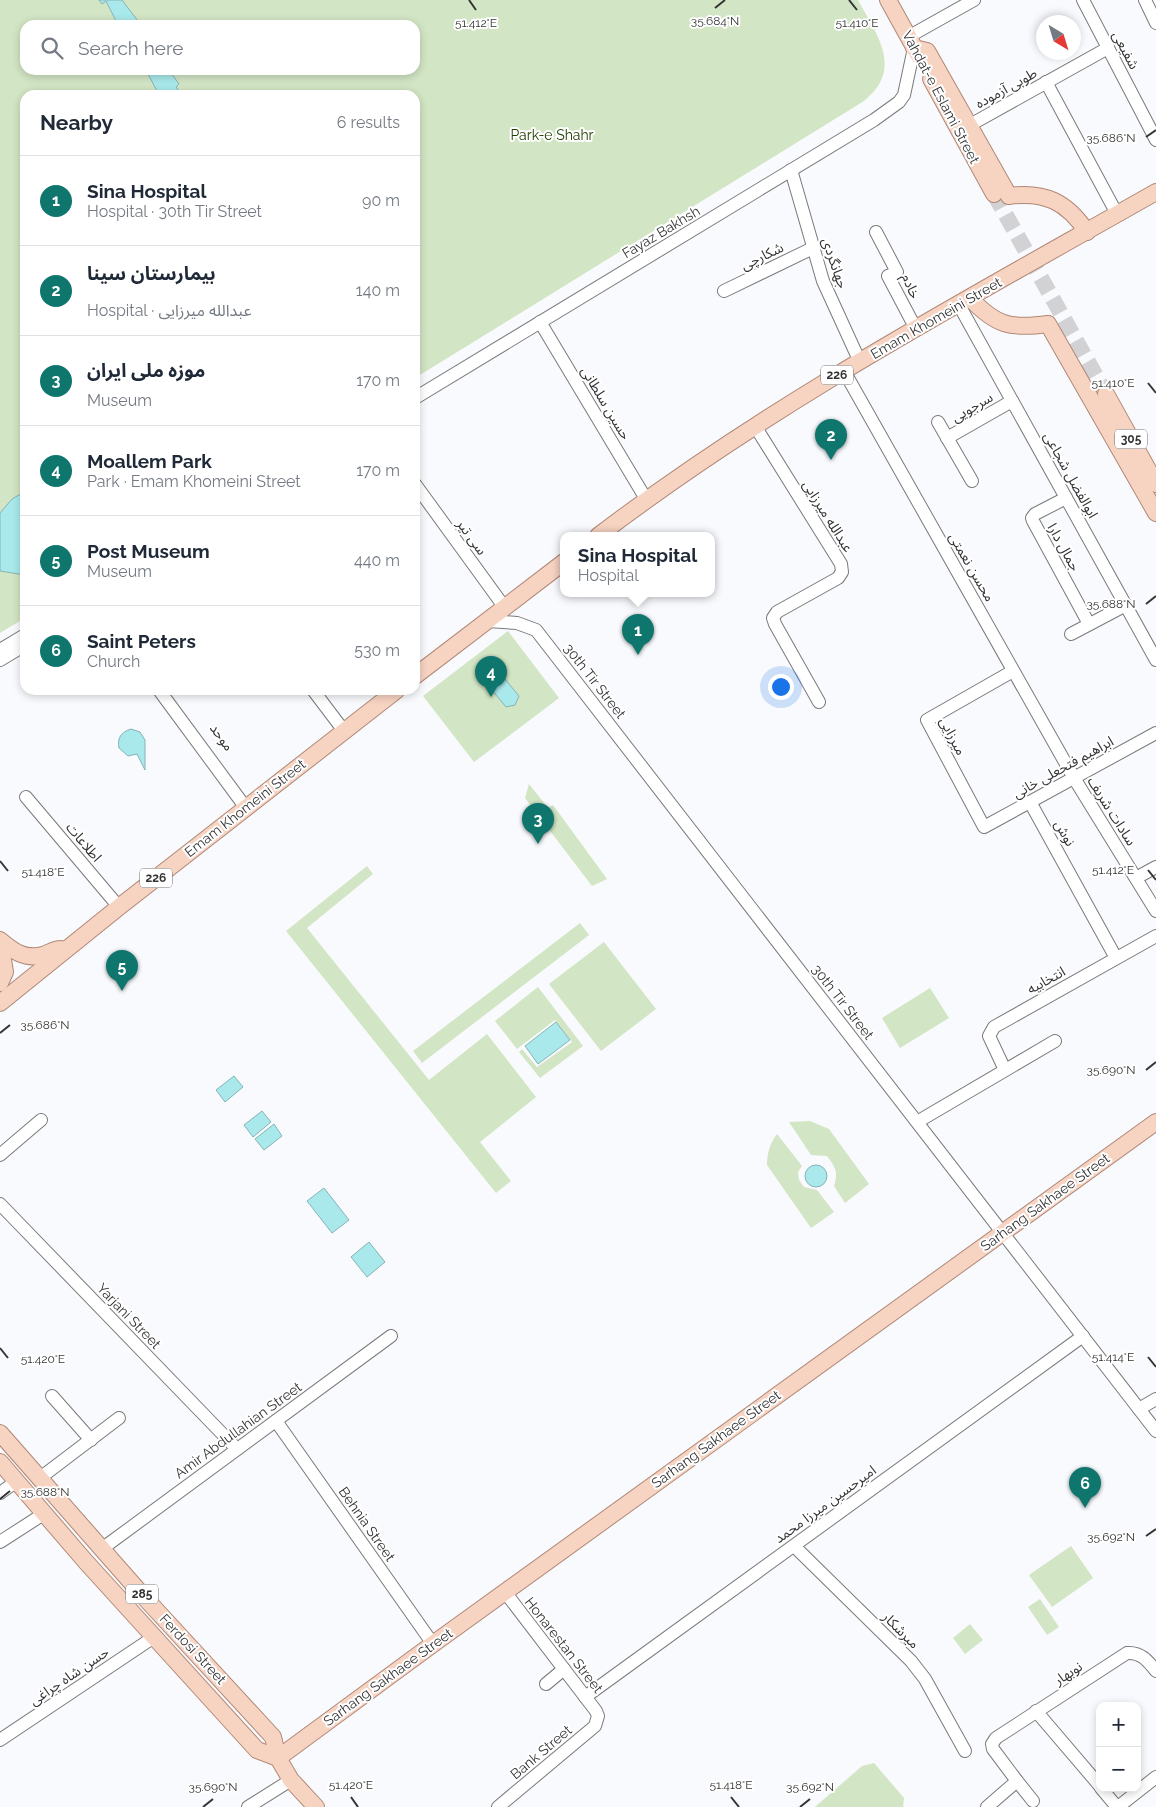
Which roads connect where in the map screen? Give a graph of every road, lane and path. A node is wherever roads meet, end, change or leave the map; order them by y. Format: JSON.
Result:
{"nodes":[{"id":1,"x":888,"y":0,"type":"edge"},
{"id":2,"x":974,"y":0,"type":"edge"},
{"id":3,"x":1083,"y":0,"type":"edge"},
{"id":4,"x":1145,"y":0,"type":"edge"},
{"id":5,"x":1156,"y":23,"type":"edge"},
{"id":6,"x":911,"y":42,"type":"junction"},
{"id":7,"x":1108,"y":48,"type":"junction"},
{"id":8,"x":1046,"y":82,"type":"junction"},
{"id":9,"x":970,"y":125,"type":"junction"},
{"id":10,"x":1156,"y":140,"type":"edge"},
{"id":11,"x":791,"y":170,"type":"junction"},
{"id":12,"x":1156,"y":192,"type":"edge"},
{"id":13,"x":1001,"y":195,"type":"junction"},
{"id":14,"x":1117,"y":214,"type":"junction"},
{"id":15,"x":876,"y":232,"type":"dead end"},
{"id":16,"x":1087,"y":232,"type":"junction"},
{"id":17,"x":814,"y":248,"type":"junction"},
{"id":18,"x":724,"y":291,"type":"dead end"},
{"id":19,"x":965,"y":301,"type":"junction"},
{"id":20,"x":540,"y":322,"type":"junction"},
{"id":21,"x":916,"y":329,"type":"junction"},
{"id":22,"x":860,"y":362,"type":"junction"},
{"id":23,"x":844,"y":371,"type":"junction"},
{"id":24,"x":1106,"y":394,"type":"tunnel mouth"},
{"id":25,"x":420,"y":395,"type":"edge"},
{"id":26,"x":1012,"y":401,"type":"junction"},
{"id":27,"x":938,"y":422,"type":"dead end"},
{"id":28,"x":755,"y":426,"type":"junction"},
{"id":29,"x":947,"y":438,"type":"junction"},
{"id":30,"x":972,"y":481,"type":"dead end"},
{"id":31,"x":1156,"y":484,"type":"edge"},
{"id":32,"x":420,"y":491,"type":"edge"},
{"id":33,"x":1066,"y":498,"type":"junction"},
{"id":34,"x":646,"y":500,"type":"junction"},
{"id":35,"x":1156,"y":513,"type":"edge"},
{"id":36,"x":603,"y":532,"type":"edge"},
{"id":37,"x":560,"y":565,"type":"edge"},
{"id":38,"x":1126,"y":605,"type":"junction"},
{"id":39,"x":505,"y":608,"type":"junction"},
{"id":40,"x":488,"y":621,"type":"junction"},
{"id":41,"x":1089,"y":624,"type":"junction"},
{"id":42,"x":1071,"y":634,"type":"dead end"},
{"id":43,"x":20,"y":638,"type":"edge"},
{"id":44,"x":20,"y":649,"type":"edge"},
{"id":45,"x":0,"y":650,"type":"edge"},
{"id":46,"x":0,"y":660,"type":"edge"},
{"id":47,"x":1156,"y":660,"type":"edge"},
{"id":48,"x":1013,"y":671,"type":"junction"},
{"id":49,"x":420,"y":672,"type":"edge"},
{"id":50,"x":163,"y":695,"type":"edge"},
{"id":51,"x":172,"y":695,"type":"edge"},
{"id":52,"x":316,"y":695,"type":"edge"},
{"id":53,"x":391,"y":695,"type":"edge"},
{"id":54,"x":819,"y":702,"type":"dead end"},
{"id":55,"x":344,"y":731,"type":"junction"},
{"id":56,"x":1156,"y":733,"type":"edge"},
{"id":57,"x":1074,"y":778,"type":"junction"},
{"id":58,"x":26,"y":797,"type":"dead end"},
{"id":59,"x":1030,"y":802,"type":"junction"},
{"id":60,"x":249,"y":805,"type":"junction"},
{"id":61,"x":984,"y":827,"type":"joint"},
{"id":62,"x":1156,"y":867,"type":"edge"},
{"id":63,"x":1136,"y":878,"type":"junction"},
{"id":64,"x":119,"y":907,"type":"junction"},
{"id":65,"x":1156,"y":912,"type":"edge"},
{"id":66,"x":1156,"y":936,"type":"edge"},
{"id":67,"x":0,"y":941,"type":"edge"},
{"id":68,"x":66,"y":949,"type":"junction"},
{"id":69,"x":1116,"y":958,"type":"junction"},
{"id":70,"x":0,"y":983,"type":"edge"},
{"id":71,"x":0,"y":1003,"type":"edge"},
{"id":72,"x":1055,"y":1041,"type":"dead end"},
{"id":73,"x":1005,"y":1070,"type":"junction"},
{"id":74,"x":41,"y":1120,"type":"dead end"},
{"id":75,"x":917,"y":1122,"type":"junction"},
{"id":76,"x":1156,"y":1122,"type":"edge"},
{"id":77,"x":0,"y":1155,"type":"edge"},
{"id":78,"x":2,"y":1210,"type":"edge"},
{"id":79,"x":1002,"y":1233,"type":"junction"},
{"id":80,"x":391,"y":1336,"type":"dead end"},
{"id":81,"x":1083,"y":1336,"type":"junction"},
{"id":82,"x":52,"y":1396,"type":"dead end"},
{"id":83,"x":1156,"y":1399,"type":"edge"},
{"id":84,"x":1139,"y":1409,"type":"junction"},
{"id":85,"x":119,"y":1418,"type":"dead end"},
{"id":86,"x":276,"y":1421,"type":"junction"},
{"id":87,"x":1156,"y":1431,"type":"edge"},
{"id":88,"x":0,"y":1432,"type":"edge"},
{"id":89,"x":91,"y":1440,"type":"junction"},
{"id":90,"x":238,"y":1449,"type":"junction"},
{"id":91,"x":0,"y":1462,"type":"edge"},
{"id":92,"x":40,"y":1478,"type":"junction"},
{"id":93,"x":17,"y":1481,"type":"junction"},
{"id":94,"x":0,"y":1493,"type":"edge"},
{"id":95,"x":44,"y":1513,"type":"junction"},
{"id":96,"x":0,"y":1542,"type":"edge"},
{"id":97,"x":794,"y":1546,"type":"junction"},
{"id":98,"x":103,"y":1548,"type":"junction"},
{"id":99,"x":86,"y":1562,"type":"junction"},
{"id":100,"x":505,"y":1592,"type":"junction"},
{"id":101,"x":146,"y":1598,"type":"junction"},
{"id":102,"x":130,"y":1609,"type":"junction"},
{"id":103,"x":170,"y":1624,"type":"junction"},
{"id":104,"x":154,"y":1637,"type":"junction"},
{"id":105,"x":433,"y":1644,"type":"junction"},
{"id":106,"x":564,"y":1670,"type":"junction"},
{"id":107,"x":1156,"y":1670,"type":"edge"},
{"id":108,"x":546,"y":1684,"type":"dead end"},
{"id":109,"x":585,"y":1697,"type":"junction"},
{"id":110,"x":1036,"y":1711,"type":"junction"},
{"id":111,"x":598,"y":1716,"type":"joint"},
{"id":112,"x":0,"y":1740,"type":"edge"},
{"id":113,"x":965,"y":1752,"type":"dead end"},
{"id":114,"x":278,"y":1758,"type":"junction"},
{"id":115,"x":1156,"y":1777,"type":"edge"},
{"id":116,"x":291,"y":1780,"type":"junction"},
{"id":117,"x":1096,"y":1781,"type":"edge"},
{"id":118,"x":1017,"y":1782,"type":"junction"},
{"id":119,"x":1105,"y":1792,"type":"edge"},
{"id":120,"x":1033,"y":1801,"type":"dead end"},
{"id":121,"x":248,"y":1807,"type":"edge"},
{"id":122,"x":316,"y":1807,"type":"edge"},
{"id":123,"x":498,"y":1807,"type":"edge"},
{"id":124,"x":987,"y":1807,"type":"edge"},
{"id":125,"x":1118,"y":1807,"type":"edge"}],
"edges":[{"from":1,"to":6,"type":"main road","name":"Vahdat-e Eslami Street"},
{"from":2,"to":6,"type":"street"},
{"from":3,"to":7,"type":"street","name":"شفیعی"},
{"from":4,"to":5,"type":"street"},
{"from":6,"to":9,"type":"main road"},
{"from":6,"to":11,"type":"street","name":"Fayaz Bakhsh"},
{"from":6,"to":13,"type":"main road","name":"Vahdat-e Eslami Street"},
{"from":7,"to":8,"type":"street","name":"طوبی آزموده"},
{"from":7,"to":10,"type":"street","name":"شفیعی"},
{"from":8,"to":9,"type":"street","name":"طوبی آزموده"},
{"from":8,"to":14,"type":"street"},
{"from":9,"to":13,"type":"main road"},
{"from":11,"to":17,"type":"street","name":"جهانگردی"},
{"from":11,"to":20,"type":"street","name":"Fayaz Bakhsh"},
{"from":12,"to":14,"type":"main road","name":"Emam Khomeini Street","number":"226"},
{"from":13,"to":16,"type":"main road"},
{"from":14,"to":16,"type":"main road","name":"Emam Khomeini Street","number":"226"},
{"from":15,"to":21,"type":"street","name":"خادم"},
{"from":16,"to":19,"type":"main road","name":"Emam Khomeini Street","number":"226"},
{"from":17,"to":18,"type":"street","name":"شکارچی"},
{"from":17,"to":22,"type":"street","name":"جهانگردی"},
{"from":19,"to":21,"type":"main road","name":"Emam Khomeini Street","number":"226"},
{"from":19,"to":26,"type":"street","name":"ابوالفضل شجاعی"},
{"from":19,"to":35,"type":"main road","number":"305"},
{"from":20,"to":25,"type":"street","name":"Fayaz Bakhsh"},
{"from":20,"to":34,"type":"street","name":"حسین سلطانی"},
{"from":21,"to":22,"type":"main road","name":"Emam Khomeini Street","number":"226"},
{"from":22,"to":23,"type":"main road","name":"Emam Khomeini Street","number":"226"},
{"from":23,"to":28,"type":"main road","name":"Emam Khomeini Street","number":"226"},
{"from":23,"to":48,"type":"street","name":"محسن نعمتی"},
{"from":24,"to":31,"type":"main road","number":"305"},
{"from":26,"to":29,"type":"street","name":"سرجویی"},
{"from":26,"to":33,"type":"street","name":"ابوالفضل شجاعی"},
{"from":27,"to":29,"type":"street"},
{"from":28,"to":34,"type":"main road","name":"Emam Khomeini Street","number":"226"},
{"from":28,"to":54,"type":"street","name":"عبدالله میرزایی"},
{"from":29,"to":30,"type":"street"},
{"from":32,"to":39,"type":"street","name":"سی تیر"},
{"from":33,"to":38,"type":"street","name":"ابوالفضل شجاعی"},
{"from":33,"to":41,"type":"street","name":"جمال دارا"},
{"from":34,"to":36,"type":"main road","name":"Emam Khomeini Street","number":"226"},
{"from":37,"to":39,"type":"main road"},
{"from":38,"to":41,"type":"street"},
{"from":38,"to":47,"type":"street","name":"ابوالفضل شجاعی"},
{"from":39,"to":40,"type":"main road"},
{"from":40,"to":49,"type":"main road"},
{"from":40,"to":75,"type":"street","name":"30th Tir Street"},
{"from":41,"to":42,"type":"street"},
{"from":43,"to":45,"type":"street"},
{"from":44,"to":46,"type":"street"},
{"from":48,"to":57,"type":"street","name":"محسن نعمتی"},
{"from":48,"to":61,"type":"street","name":"میرزایی"},
{"from":50,"to":60,"type":"street"},
{"from":51,"to":60,"type":"street","name":"موحد"},
{"from":52,"to":55,"type":"street"},
{"from":53,"to":55,"type":"main road","name":"Emam Khomeini Street","number":"226"},
{"from":55,"to":60,"type":"main road","name":"Emam Khomeini Street","number":"226"},
{"from":56,"to":57,"type":"street","name":"ابراهیم فتحعلی خانی"},
{"from":57,"to":59,"type":"street","name":"ابراهیم فتحعلی خانی"},
{"from":57,"to":63,"type":"street","name":"سادات شریف"},
{"from":58,"to":64,"type":"street","name":"اطلاعات"},
{"from":59,"to":61,"type":"street","name":"ابراهیم فتحعلی خانی"},
{"from":59,"to":69,"type":"street","name":"نوش"},
{"from":60,"to":64,"type":"main road","name":"Emam Khomeini Street","number":"226"},
{"from":62,"to":63,"type":"street"},
{"from":63,"to":65,"type":"street","name":"سادات شریف"},
{"from":64,"to":68,"type":"main road","name":"Emam Khomeini Street","number":"226"},
{"from":66,"to":69,"type":"street","name":"انتخابیه"},
{"from":67,"to":68,"type":"main road"},
{"from":67,"to":70,"type":"main road"},
{"from":68,"to":71,"type":"main road","name":"Emam Khomeini Street","number":"226"},
{"from":69,"to":73,"type":"street","name":"انتخابیه"},
{"from":72,"to":73,"type":"street"},
{"from":73,"to":75,"type":"street"},
{"from":74,"to":77,"type":"street"},
{"from":75,"to":79,"type":"street","name":"30th Tir Street"},
{"from":76,"to":79,"type":"main road","name":"Sarhang Sakhaee Street"},
{"from":78,"to":90,"type":"street","name":"Yarjani Street"},
{"from":79,"to":81,"type":"street","name":"30th Tir Street"},
{"from":79,"to":100,"type":"main road","name":"Sarhang Sakhaee Street"},
{"from":80,"to":86,"type":"street","name":"Amir Abdullahian Street"},
{"from":81,"to":84,"type":"street","name":"30th Tir Street"},
{"from":81,"to":97,"type":"street","name":"امیرحسین میرزا محمد"},
{"from":82,"to":89,"type":"street"},
{"from":83,"to":84,"type":"street"},
{"from":84,"to":87,"type":"street","name":"30th Tir Street"},
{"from":85,"to":89,"type":"street"},
{"from":86,"to":90,"type":"street","name":"Amir Abdullahian Street"},
{"from":86,"to":105,"type":"street","name":"Behnia Street"},
{"from":88,"to":92,"type":"main road","name":"Ferdosi Street","number":"285"},
{"from":89,"to":92,"type":"street"},
{"from":90,"to":98,"type":"street","name":"Amir Abdullahian Street"},
{"from":91,"to":93,"type":"main road","name":"Ferdosi Street","number":"285"},
{"from":92,"to":98,"type":"main road","name":"Ferdosi Street","number":"285"},
{"from":93,"to":94,"type":"street"},
{"from":93,"to":95,"type":"main road","name":"Ferdosi Street","number":"285"},
{"from":95,"to":96,"type":"street"},
{"from":95,"to":99,"type":"main road","name":"Ferdosi Street","number":"285"},
{"from":97,"to":109,"type":"street","name":"امیرحسین میرزا محمد"},
{"from":97,"to":113,"type":"street","name":"میرشکار"},
{"from":98,"to":99,"type":"main road"},
{"from":98,"to":101,"type":"main road","name":"Ferdosi Street","number":"285"},
{"from":99,"to":102,"type":"main road","name":"Ferdosi Street","number":"285"},
{"from":100,"to":105,"type":"main road","name":"Sarhang Sakhaee Street"},
{"from":100,"to":106,"type":"street","name":"Honarestan Street"},
{"from":101,"to":102,"type":"main road"},
{"from":101,"to":103,"type":"main road","name":"Ferdosi Street","number":"285"},
{"from":102,"to":104,"type":"main road","name":"Ferdosi Street","number":"285"},
{"from":103,"to":104,"type":"main road"},
{"from":103,"to":114,"type":"main road","name":"Ferdosi Street","number":"285"},
{"from":104,"to":112,"type":"street","name":"حسن شاه چراغی"},
{"from":104,"to":114,"type":"main road","name":"Ferdosi Street","number":"285"},
{"from":105,"to":114,"type":"main road","name":"Sarhang Sakhaee Street"},
{"from":106,"to":108,"type":"street"},
{"from":106,"to":109,"type":"street","name":"Honarestan Street"},
{"from":107,"to":110,"type":"street","name":"نوبهار"},
{"from":109,"to":111,"type":"street","name":"Honarestan Street"},
{"from":110,"to":117,"type":"street"},
{"from":110,"to":118,"type":"street","name":"نوبهار"},
{"from":111,"to":123,"type":"street","name":"Bank Street"},
{"from":114,"to":116,"type":"main road","name":"Ferdosi Street","number":"285"},
{"from":115,"to":125,"type":"street"},
{"from":116,"to":121,"type":"street"},
{"from":116,"to":122,"type":"main road","name":"Ferdosi Street","number":"285"},
{"from":118,"to":120,"type":"street"},
{"from":118,"to":124,"type":"street"},
{"from":119,"to":125,"type":"street"}]}
